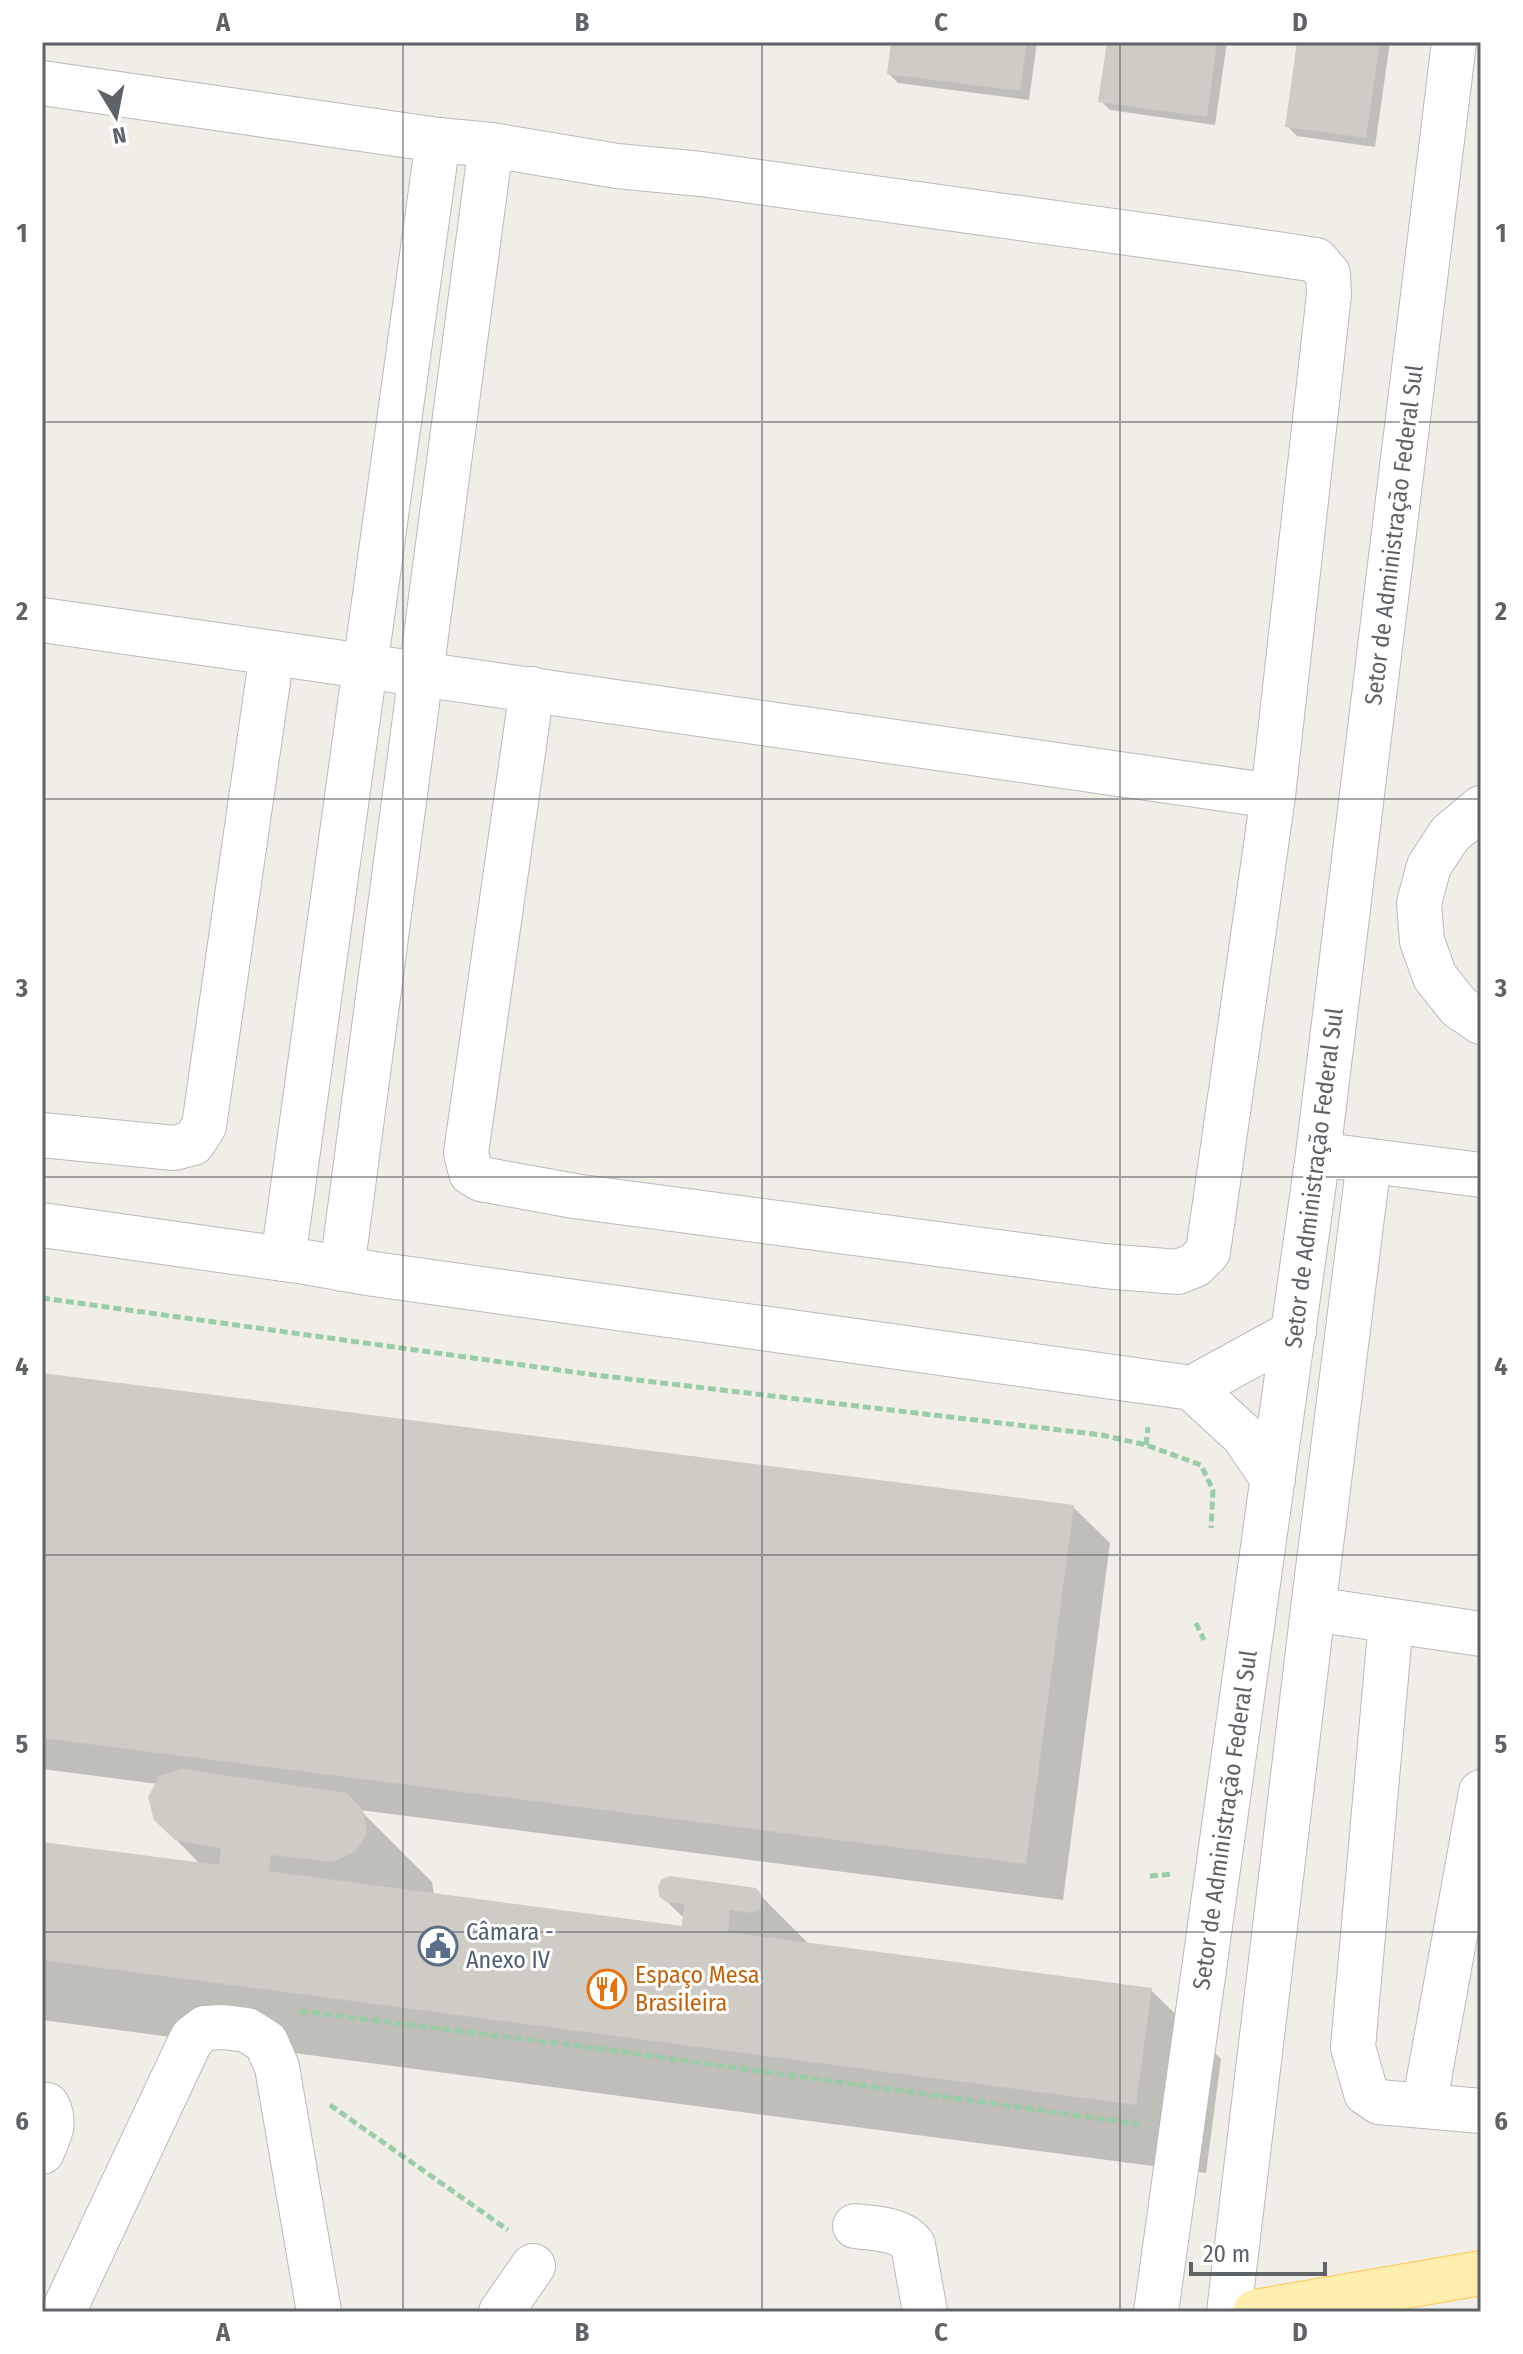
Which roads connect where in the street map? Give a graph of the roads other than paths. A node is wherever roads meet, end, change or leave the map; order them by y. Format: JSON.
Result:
{"nodes":[{"id":1,"x":1454,"y":42,"type":"edge"},
{"id":2,"x":42,"y":83,"type":"edge"},
{"id":3,"x":438,"y":140,"type":"junction"},
{"id":4,"x":491,"y":145,"type":"junction"},
{"id":5,"x":42,"y":620,"type":"edge"},
{"id":6,"x":272,"y":653,"type":"junction"},
{"id":7,"x":365,"y":665,"type":"junction"},
{"id":8,"x":421,"y":674,"type":"junction"},
{"id":9,"x":532,"y":689,"type":"junction"},
{"id":10,"x":1273,"y":796,"type":"junction"},
{"id":11,"x":1481,"y":808,"type":"edge"},
{"id":12,"x":1481,"y":1022,"type":"edge"},
{"id":13,"x":42,"y":1135,"type":"edge"},
{"id":14,"x":1318,"y":1154,"type":"junction"},
{"id":15,"x":1369,"y":1161,"type":"junction"},
{"id":16,"x":1481,"y":1175,"type":"edge"},
{"id":17,"x":42,"y":1225,"type":"edge"},
{"id":18,"x":283,"y":1259,"type":"junction"},
{"id":19,"x":342,"y":1269,"type":"junction"},
{"id":20,"x":1294,"y":1332,"type":"junction"},
{"id":21,"x":1192,"y":1388,"type":"junction"},
{"id":22,"x":1273,"y":1479,"type":"junction"},
{"id":23,"x":1313,"y":1609,"type":"junction"},
{"id":24,"x":1391,"y":1621,"type":"junction"},
{"id":25,"x":1481,"y":1634,"type":"edge"},
{"id":26,"x":1481,"y":1792,"type":"edge"},
{"id":27,"x":42,"y":2104,"type":"edge"},
{"id":28,"x":1424,"y":2106,"type":"junction"},
{"id":29,"x":1481,"y":2111,"type":"edge"},
{"id":30,"x":42,"y":2152,"type":"edge"},
{"id":31,"x":855,"y":2226,"type":"dead end"},
{"id":32,"x":523,"y":2250,"type":"road end"},
{"id":33,"x":1481,"y":2273,"type":"edge"},
{"id":34,"x":913,"y":2293,"type":"edge"},
{"id":35,"x":63,"y":2312,"type":"edge"},
{"id":36,"x":319,"y":2312,"type":"edge"},
{"id":37,"x":501,"y":2312,"type":"edge"},
{"id":38,"x":1156,"y":2312,"type":"edge"},
{"id":39,"x":1229,"y":2312,"type":"edge"},
{"id":40,"x":1255,"y":2312,"type":"edge"}],
"edges":[{"from":1,"to":14,"type":"street","name":"Setor de Administração Federal Sul"},
{"from":2,"to":3,"type":"street"},
{"from":3,"to":4,"type":"street"},
{"from":3,"to":7,"type":"street"},
{"from":4,"to":8,"type":"street"},
{"from":4,"to":10,"type":"street"},
{"from":5,"to":6,"type":"street"},
{"from":6,"to":7,"type":"street"},
{"from":6,"to":13,"type":"street"},
{"from":7,"to":8,"type":"street"},
{"from":7,"to":18,"type":"street"},
{"from":8,"to":9,"type":"street"},
{"from":8,"to":19,"type":"street"},
{"from":9,"to":10,"type":"street"},
{"from":9,"to":10,"type":"street"},
{"from":11,"to":12,"type":"street"},
{"from":14,"to":15,"type":"street"},
{"from":14,"to":20,"type":"street","name":"Setor de Administração Federal Sul"},
{"from":15,"to":16,"type":"street"},
{"from":15,"to":23,"type":"street"},
{"from":17,"to":18,"type":"street"},
{"from":18,"to":19,"type":"street"},
{"from":19,"to":21,"type":"street"},
{"from":20,"to":21,"type":"street"},
{"from":20,"to":22,"type":"street","name":"Setor de Administração Federal Sul"},
{"from":21,"to":22,"type":"street"},
{"from":22,"to":38,"type":"street","name":"Setor de Administração Federal Sul"},
{"from":23,"to":24,"type":"street"},
{"from":23,"to":39,"type":"street"},
{"from":24,"to":25,"type":"street"},
{"from":24,"to":28,"type":"street"},
{"from":26,"to":28,"type":"street"},
{"from":27,"to":30,"type":"street"},
{"from":28,"to":29,"type":"street"},
{"from":31,"to":34,"type":"street"},
{"from":32,"to":37,"type":"street"},
{"from":33,"to":40,"type":"main road"},
{"from":35,"to":36,"type":"street"}]}
